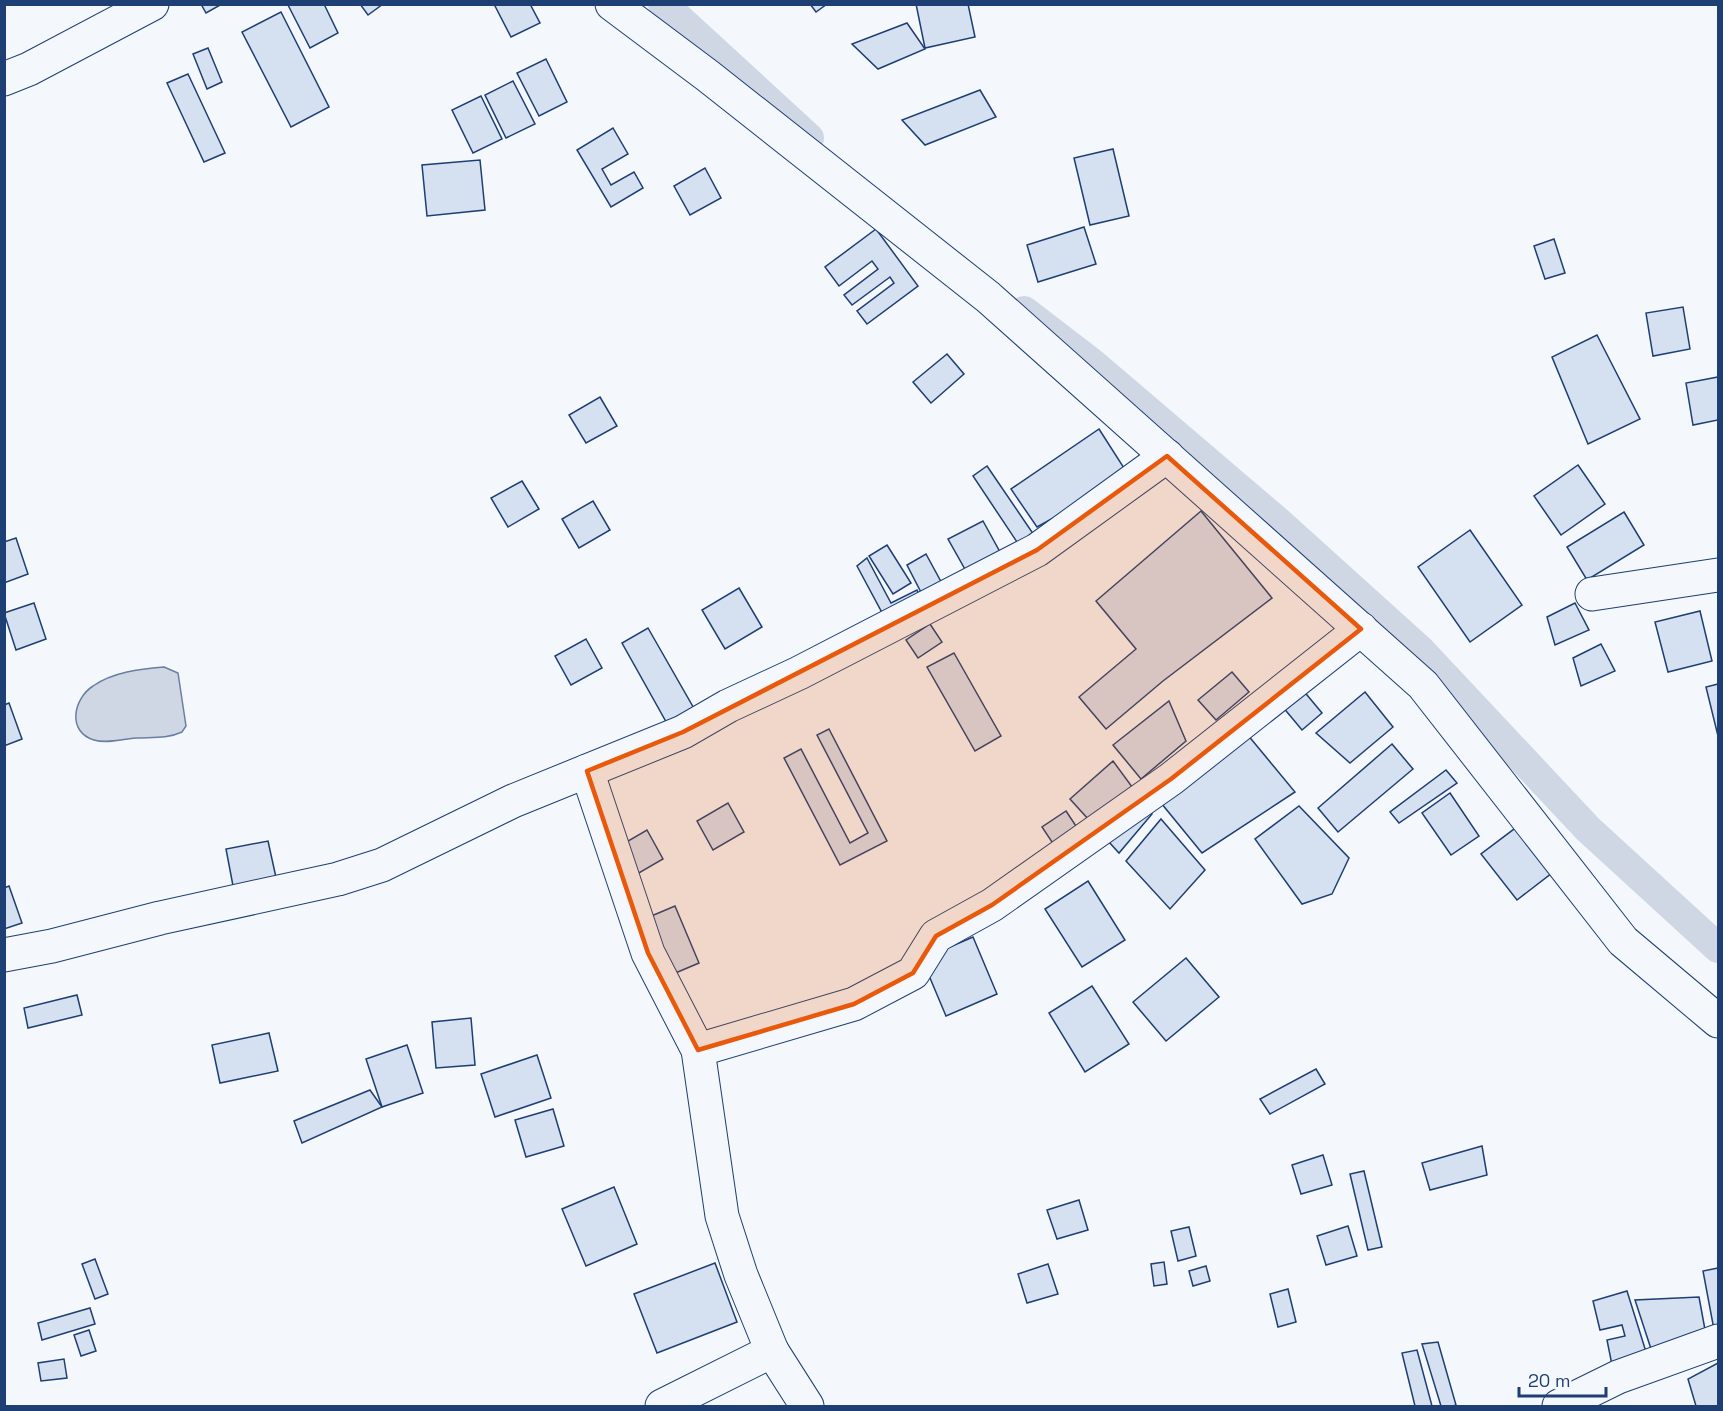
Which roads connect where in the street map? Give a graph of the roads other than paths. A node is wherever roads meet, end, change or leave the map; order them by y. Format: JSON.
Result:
{"nodes":[{"id":1,"x":152,"y":4,"type":"edge"},
{"id":2,"x":612,"y":4,"type":"edge"},
{"id":3,"x":4,"y":79,"type":"edge"},
{"id":4,"x":1167,"y":456,"type":"junction"},
{"id":5,"x":1719,"y":575,"type":"edge"},
{"id":6,"x":1592,"y":594,"type":"dead end"},
{"id":7,"x":1360,"y":629,"type":"junction"},
{"id":8,"x":587,"y":771,"type":"junction"},
{"id":9,"x":4,"y":955,"type":"edge"},
{"id":10,"x":1719,"y":1021,"type":"edge"},
{"id":11,"x":698,"y":1050,"type":"junction"},
{"id":12,"x":1719,"y":1341,"type":"edge"},
{"id":13,"x":772,"y":1351,"type":"junction"},
{"id":14,"x":662,"y":1407,"type":"edge"},
{"id":15,"x":807,"y":1407,"type":"edge"},
{"id":16,"x":1559,"y":1407,"type":"edge"}],
"edges":[{"from":1,"to":3,"type":"street"},
{"from":2,"to":4,"type":"street"},
{"from":4,"to":7,"type":"street"},
{"from":4,"to":8,"type":"street"},
{"from":5,"to":6,"type":"street"},
{"from":7,"to":10,"type":"street"},
{"from":7,"to":11,"type":"street"},
{"from":8,"to":9,"type":"street"},
{"from":8,"to":11,"type":"street"},
{"from":11,"to":13,"type":"street"},
{"from":12,"to":16,"type":"street"},
{"from":13,"to":14,"type":"street"},
{"from":13,"to":15,"type":"street"}]}
